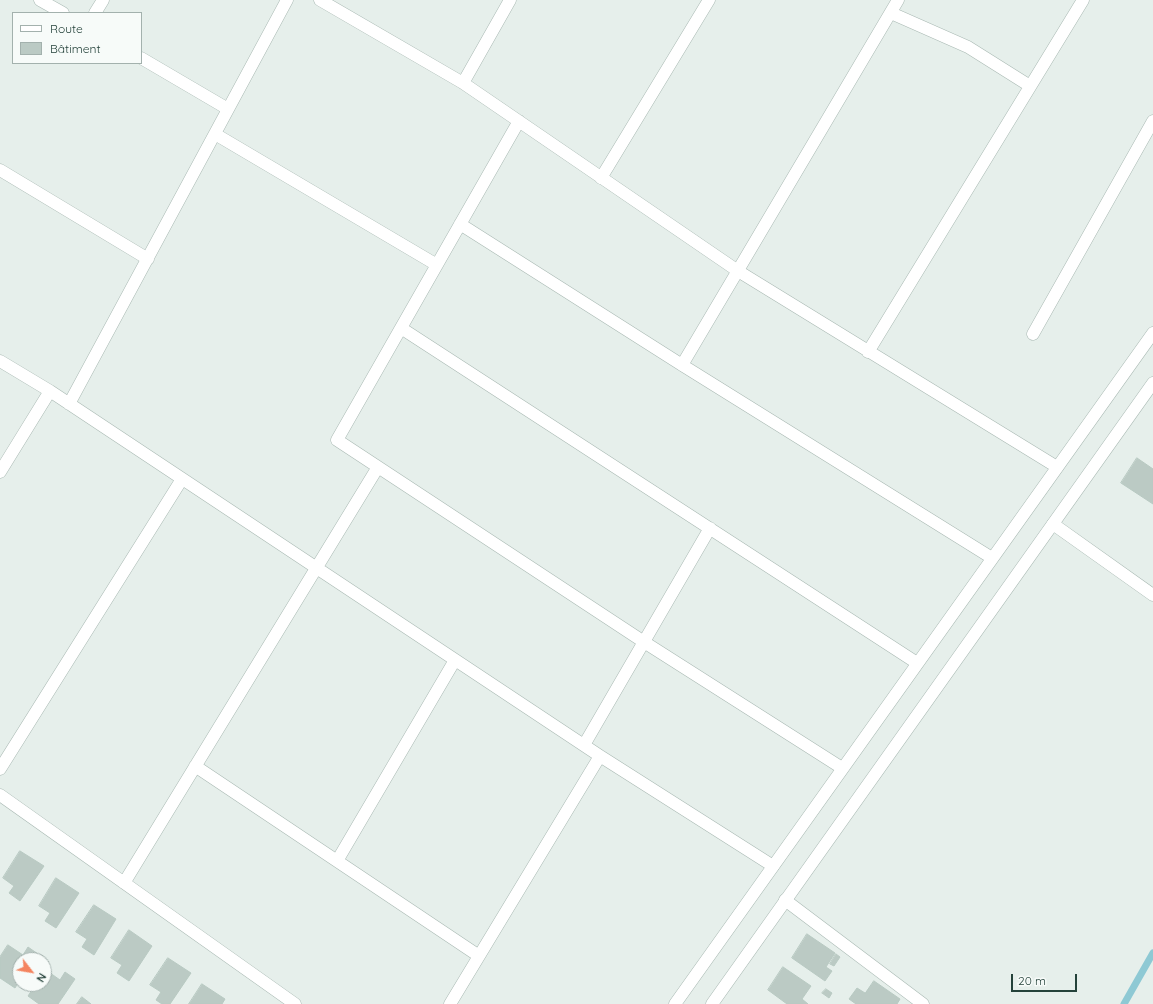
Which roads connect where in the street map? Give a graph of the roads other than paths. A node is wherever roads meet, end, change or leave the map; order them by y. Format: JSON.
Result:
{"nodes":[{"id":1,"x":40,"y":0,"type":"edge"},
{"id":2,"x":103,"y":0,"type":"edge"},
{"id":3,"x":287,"y":0,"type":"edge"},
{"id":4,"x":510,"y":0,"type":"edge"},
{"id":5,"x":709,"y":0,"type":"edge"},
{"id":6,"x":898,"y":0,"type":"edge"},
{"id":7,"x":1083,"y":0,"type":"edge"},
{"id":8,"x":324,"y":1,"type":"edge"},
{"id":9,"x":61,"y":12,"type":"edge"},
{"id":10,"x":96,"y":12,"type":"edge"},
{"id":11,"x":891,"y":13,"type":"junction"},
{"id":12,"x":142,"y":59,"type":"edge"},
{"id":13,"x":463,"y":83,"type":"junction"},
{"id":14,"x":1030,"y":86,"type":"junction"},
{"id":15,"x":228,"y":109,"type":"junction"},
{"id":16,"x":519,"y":121,"type":"junction"},
{"id":17,"x":1153,"y":121,"type":"edge"},
{"id":18,"x":215,"y":134,"type":"junction"},
{"id":19,"x":0,"y":170,"type":"edge"},
{"id":20,"x":601,"y":178,"type":"junction"},
{"id":21,"x":460,"y":224,"type":"junction"},
{"id":22,"x":148,"y":259,"type":"junction"},
{"id":23,"x":437,"y":265,"type":"junction"},
{"id":24,"x":738,"y":271,"type":"junction"},
{"id":25,"x":401,"y":328,"type":"junction"},
{"id":26,"x":1153,"y":332,"type":"edge"},
{"id":27,"x":1033,"y":334,"type":"dead end"},
{"id":28,"x":868,"y":352,"type":"junction"},
{"id":29,"x":0,"y":361,"type":"edge"},
{"id":30,"x":682,"y":366,"type":"junction"},
{"id":31,"x":1153,"y":383,"type":"edge"},
{"id":32,"x":50,"y":391,"type":"junction"},
{"id":33,"x":69,"y":404,"type":"junction"},
{"id":34,"x":378,"y":467,"type":"junction"},
{"id":35,"x":1057,"y":467,"type":"junction"},
{"id":36,"x":0,"y":472,"type":"edge"},
{"id":37,"x":182,"y":479,"type":"junction"},
{"id":38,"x":1053,"y":524,"type":"junction"},
{"id":39,"x":710,"y":528,"type":"junction"},
{"id":40,"x":992,"y":558,"type":"junction"},
{"id":41,"x":316,"y":568,"type":"junction"},
{"id":42,"x":1153,"y":594,"type":"edge"},
{"id":43,"x":644,"y":642,"type":"junction"},
{"id":44,"x":455,"y":660,"type":"junction"},
{"id":45,"x":917,"y":663,"type":"junction"},
{"id":46,"x":584,"y":745,"type":"junction"},
{"id":47,"x":600,"y":756,"type":"junction"},
{"id":48,"x":195,"y":766,"type":"junction"},
{"id":49,"x":842,"y":768,"type":"junction"},
{"id":50,"x":0,"y":769,"type":"edge"},
{"id":51,"x":0,"y":795,"type":"edge"},
{"id":52,"x":337,"y":861,"type":"junction"},
{"id":53,"x":773,"y":866,"type":"junction"},
{"id":54,"x":124,"y":883,"type":"junction"},
{"id":55,"x":785,"y":900,"type":"junction"},
{"id":56,"x":479,"y":956,"type":"junction"},
{"id":57,"x":295,"y":1004,"type":"edge"},
{"id":58,"x":450,"y":1004,"type":"edge"},
{"id":59,"x":675,"y":1004,"type":"edge"},
{"id":60,"x":712,"y":1004,"type":"edge"},
{"id":61,"x":923,"y":1004,"type":"edge"}],
"edges":[{"from":1,"to":9,"type":"street"},
{"from":2,"to":10,"type":"street"},
{"from":3,"to":15,"type":"street"},
{"from":4,"to":13,"type":"street"},
{"from":5,"to":20,"type":"street"},
{"from":6,"to":11,"type":"street"},
{"from":7,"to":14,"type":"street"},
{"from":8,"to":13,"type":"street"},
{"from":11,"to":14,"type":"street"},
{"from":11,"to":24,"type":"street"},
{"from":12,"to":15,"type":"street"},
{"from":13,"to":16,"type":"street"},
{"from":14,"to":28,"type":"street"},
{"from":15,"to":18,"type":"street"},
{"from":16,"to":20,"type":"street"},
{"from":16,"to":21,"type":"street"},
{"from":17,"to":27,"type":"street"},
{"from":18,"to":22,"type":"street"},
{"from":18,"to":23,"type":"street"},
{"from":19,"to":22,"type":"street"},
{"from":20,"to":24,"type":"street"},
{"from":21,"to":23,"type":"street"},
{"from":21,"to":30,"type":"street"},
{"from":22,"to":33,"type":"street"},
{"from":23,"to":25,"type":"street"},
{"from":24,"to":28,"type":"street"},
{"from":24,"to":30,"type":"street"},
{"from":25,"to":34,"type":"street"},
{"from":25,"to":39,"type":"street"},
{"from":26,"to":35,"type":"street"},
{"from":28,"to":35,"type":"street"},
{"from":29,"to":32,"type":"street"},
{"from":30,"to":40,"type":"street"},
{"from":31,"to":38,"type":"street"},
{"from":32,"to":33,"type":"street"},
{"from":32,"to":36,"type":"street"},
{"from":33,"to":37,"type":"street"},
{"from":34,"to":41,"type":"street"},
{"from":34,"to":43,"type":"street"},
{"from":35,"to":40,"type":"street"},
{"from":37,"to":41,"type":"street"},
{"from":37,"to":50,"type":"street"},
{"from":38,"to":42,"type":"street"},
{"from":38,"to":55,"type":"street"},
{"from":39,"to":43,"type":"street"},
{"from":39,"to":45,"type":"street"},
{"from":40,"to":45,"type":"street"},
{"from":41,"to":44,"type":"street"},
{"from":41,"to":48,"type":"street"},
{"from":43,"to":46,"type":"street"},
{"from":43,"to":49,"type":"street"},
{"from":44,"to":46,"type":"street"},
{"from":44,"to":52,"type":"street"},
{"from":45,"to":49,"type":"street"},
{"from":46,"to":47,"type":"street"},
{"from":47,"to":53,"type":"street"},
{"from":47,"to":56,"type":"street"},
{"from":48,"to":52,"type":"street"},
{"from":48,"to":54,"type":"street"},
{"from":49,"to":53,"type":"street"},
{"from":51,"to":54,"type":"street"},
{"from":52,"to":56,"type":"street"},
{"from":53,"to":59,"type":"street"},
{"from":54,"to":57,"type":"street"},
{"from":55,"to":60,"type":"street"},
{"from":55,"to":61,"type":"street"},
{"from":56,"to":58,"type":"street"}]}
